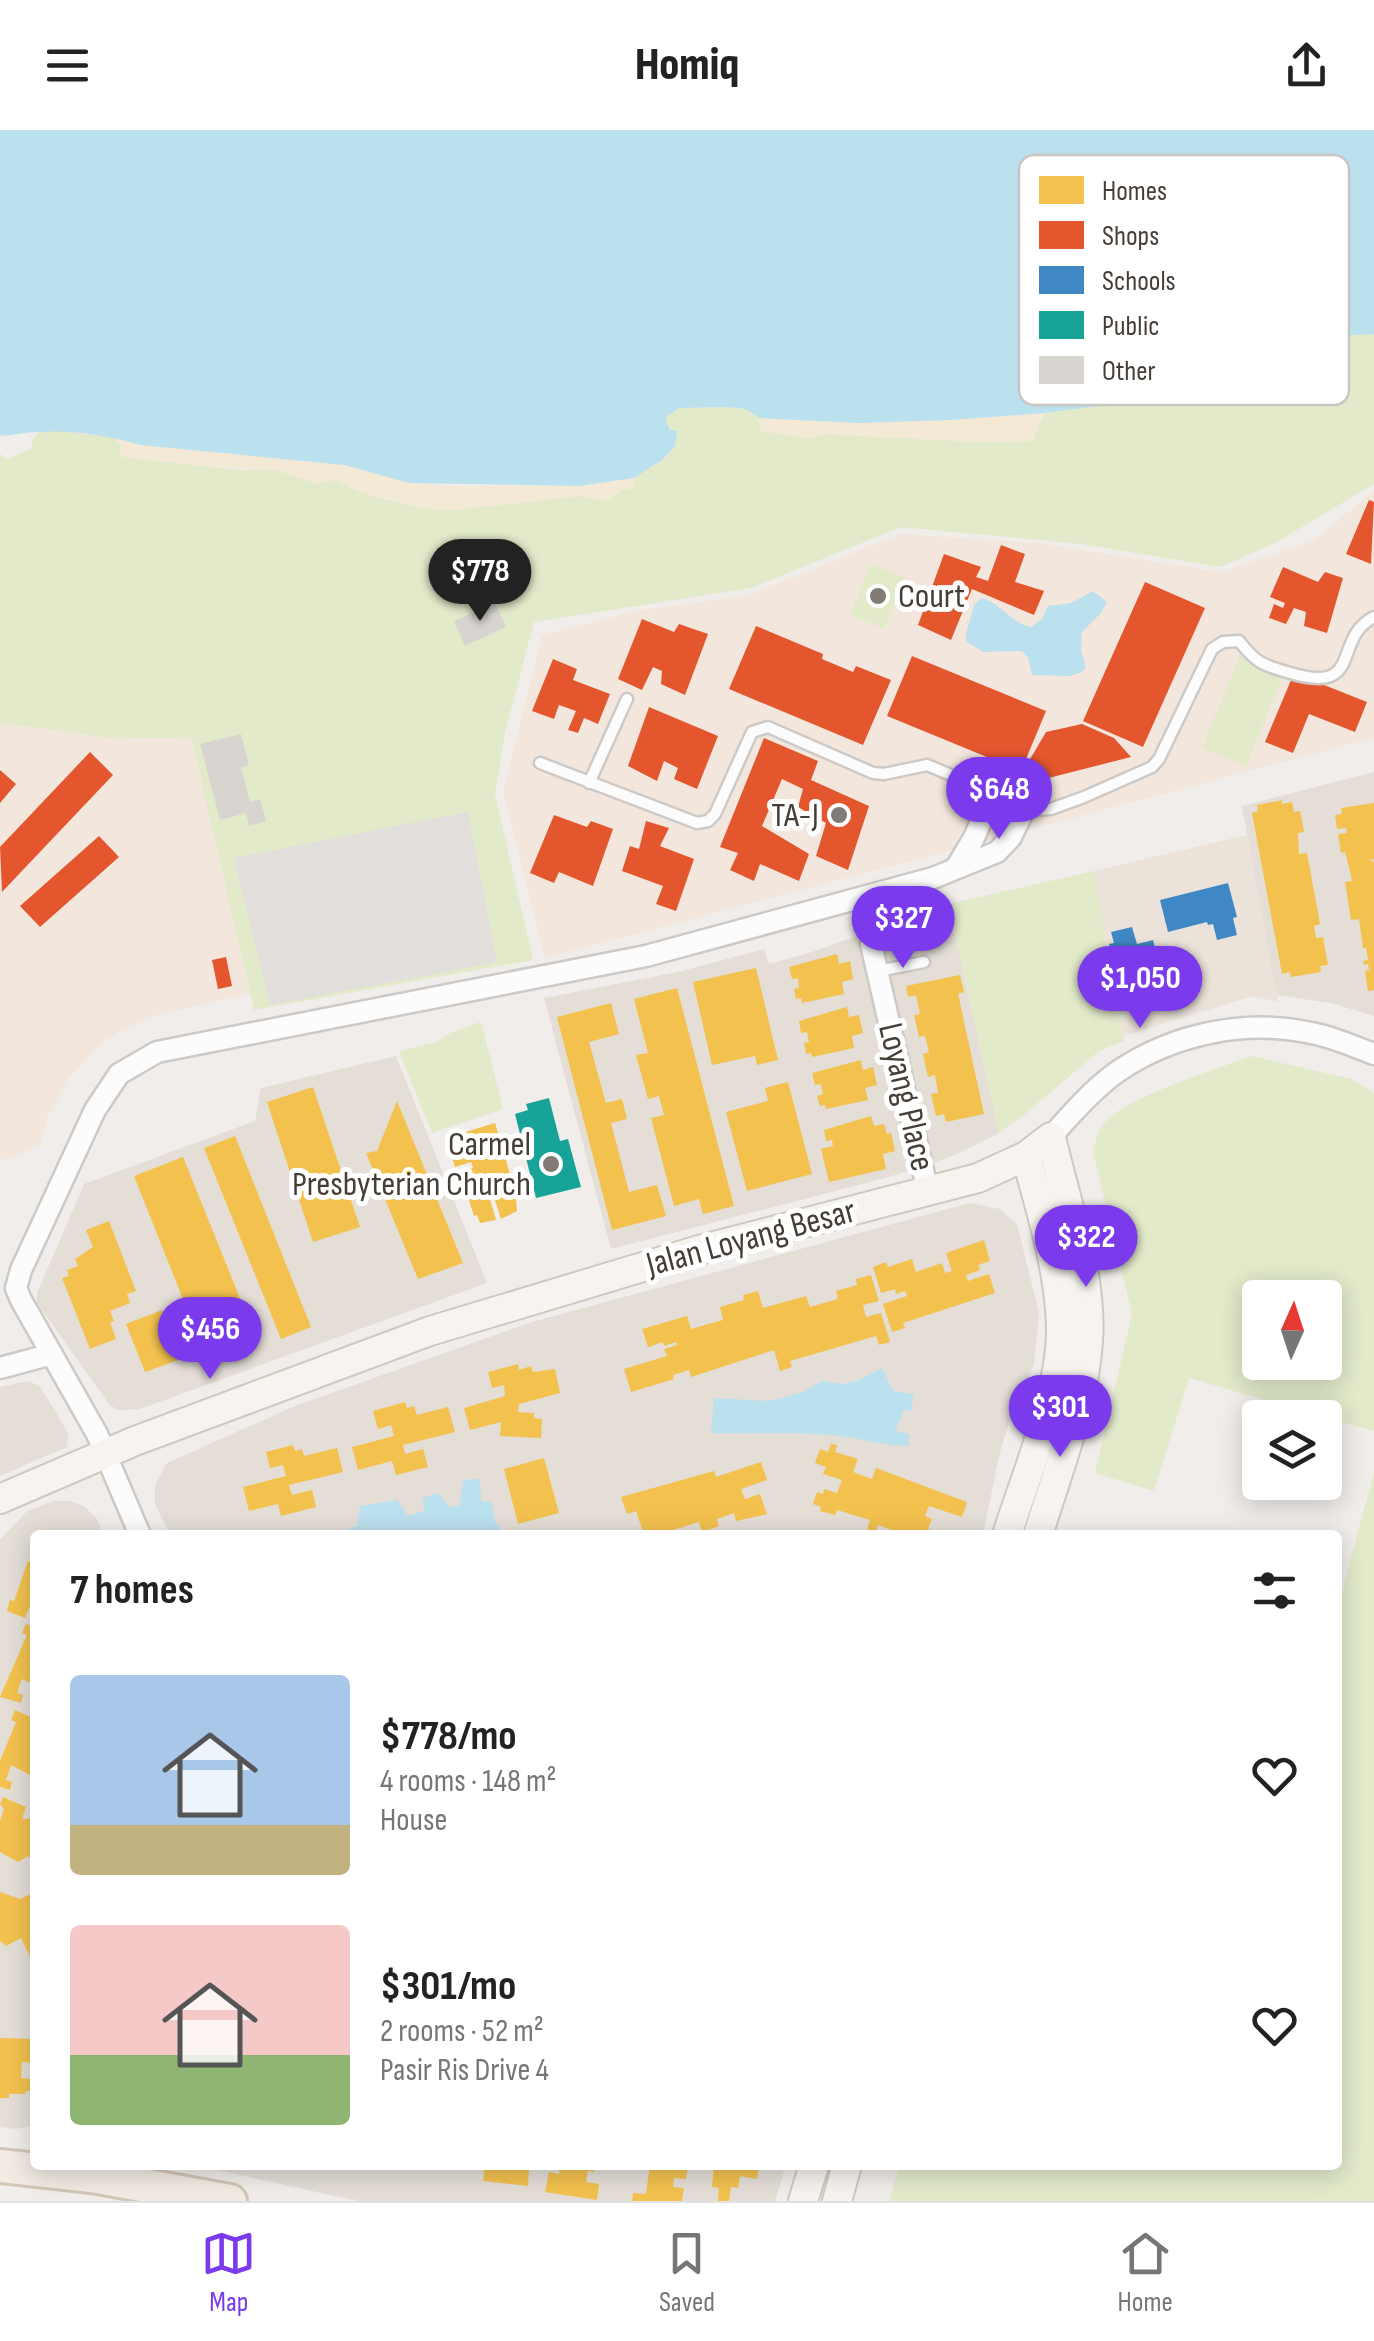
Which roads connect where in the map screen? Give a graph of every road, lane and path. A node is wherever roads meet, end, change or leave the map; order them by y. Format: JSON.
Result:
{"nodes":[{"id":1,"x":1374,"y":617,"type":"edge"},
{"id":2,"x":628,"y":699,"type":"dead end"},
{"id":3,"x":540,"y":764,"type":"dead end"},
{"id":4,"x":589,"y":782,"type":"junction"},
{"id":5,"x":992,"y":794,"type":"junction"},
{"id":6,"x":1025,"y":808,"type":"junction"},
{"id":7,"x":957,"y":866,"type":"junction"},
{"id":8,"x":871,"y":944,"type":"dead end"},
{"id":9,"x":924,"y":962,"type":"dead end"},
{"id":10,"x":877,"y":971,"type":"junction"},
{"id":11,"x":1374,"y":1054,"type":"edge"},
{"id":12,"x":1051,"y":1137,"type":"junction"},
{"id":13,"x":1026,"y":1156,"type":"junction"},
{"id":14,"x":978,"y":1178,"type":"junction"},
{"id":15,"x":928,"y":1192,"type":"junction"},
{"id":16,"x":1042,"y":1215,"type":"junction"},
{"id":17,"x":52,"y":1354,"type":"junction"},
{"id":18,"x":0,"y":1368,"type":"edge"},
{"id":19,"x":106,"y":1454,"type":"junction"},
{"id":20,"x":0,"y":1499,"type":"edge"},
{"id":21,"x":138,"y":1530,"type":"edge"},
{"id":22,"x":1009,"y":1530,"type":"edge"},
{"id":23,"x":1039,"y":1530,"type":"edge"},
{"id":24,"x":30,"y":2154,"type":"edge"},
{"id":25,"x":1,"y":2166,"type":"edge"},
{"id":26,"x":142,"y":2170,"type":"edge"},
{"id":27,"x":812,"y":2170,"type":"edge"},
{"id":28,"x":846,"y":2170,"type":"edge"},
{"id":29,"x":91,"y":2181,"type":"edge"},
{"id":30,"x":169,"y":2190,"type":"junction"},
{"id":31,"x":230,"y":2201,"type":"edge"},
{"id":32,"x":803,"y":2201,"type":"edge"},
{"id":33,"x":837,"y":2201,"type":"edge"}],
"edges":[{"from":1,"to":6,"type":"lane"},
{"from":2,"to":4,"type":"lane"},
{"from":3,"to":4,"type":"lane"},
{"from":4,"to":5,"type":"lane"},
{"from":5,"to":6,"type":"lane"},
{"from":5,"to":7,"type":"street"},
{"from":6,"to":7,"type":"street"},
{"from":7,"to":17,"type":"street"},
{"from":8,"to":10,"type":"street","name":"Loyang Place"},
{"from":9,"to":10,"type":"lane"},
{"from":10,"to":15,"type":"street","name":"Loyang Place"},
{"from":11,"to":12,"type":"street","name":"Jalan Loyang Besar"},
{"from":12,"to":13,"type":"street","name":"Jalan Loyang Besar"},
{"from":12,"to":23,"type":"street"},
{"from":13,"to":14,"type":"street","name":"Jalan Loyang Besar"},
{"from":13,"to":16,"type":"street"},
{"from":14,"to":15,"type":"street","name":"Jalan Loyang Besar"},
{"from":14,"to":16,"type":"street"},
{"from":15,"to":19,"type":"street","name":"Jalan Loyang Besar"},
{"from":16,"to":22,"type":"street"},
{"from":17,"to":18,"type":"street"},
{"from":17,"to":19,"type":"street"},
{"from":19,"to":20,"type":"street","name":"Jalan Loyang Besar"},
{"from":19,"to":21,"type":"street"},
{"from":24,"to":25,"type":"main road"},
{"from":25,"to":29,"type":"main road"},
{"from":26,"to":30,"type":"main road"},
{"from":27,"to":32,"type":"street"},
{"from":28,"to":33,"type":"street"},
{"from":29,"to":30,"type":"main road"},
{"from":30,"to":31,"type":"main road"}]}
